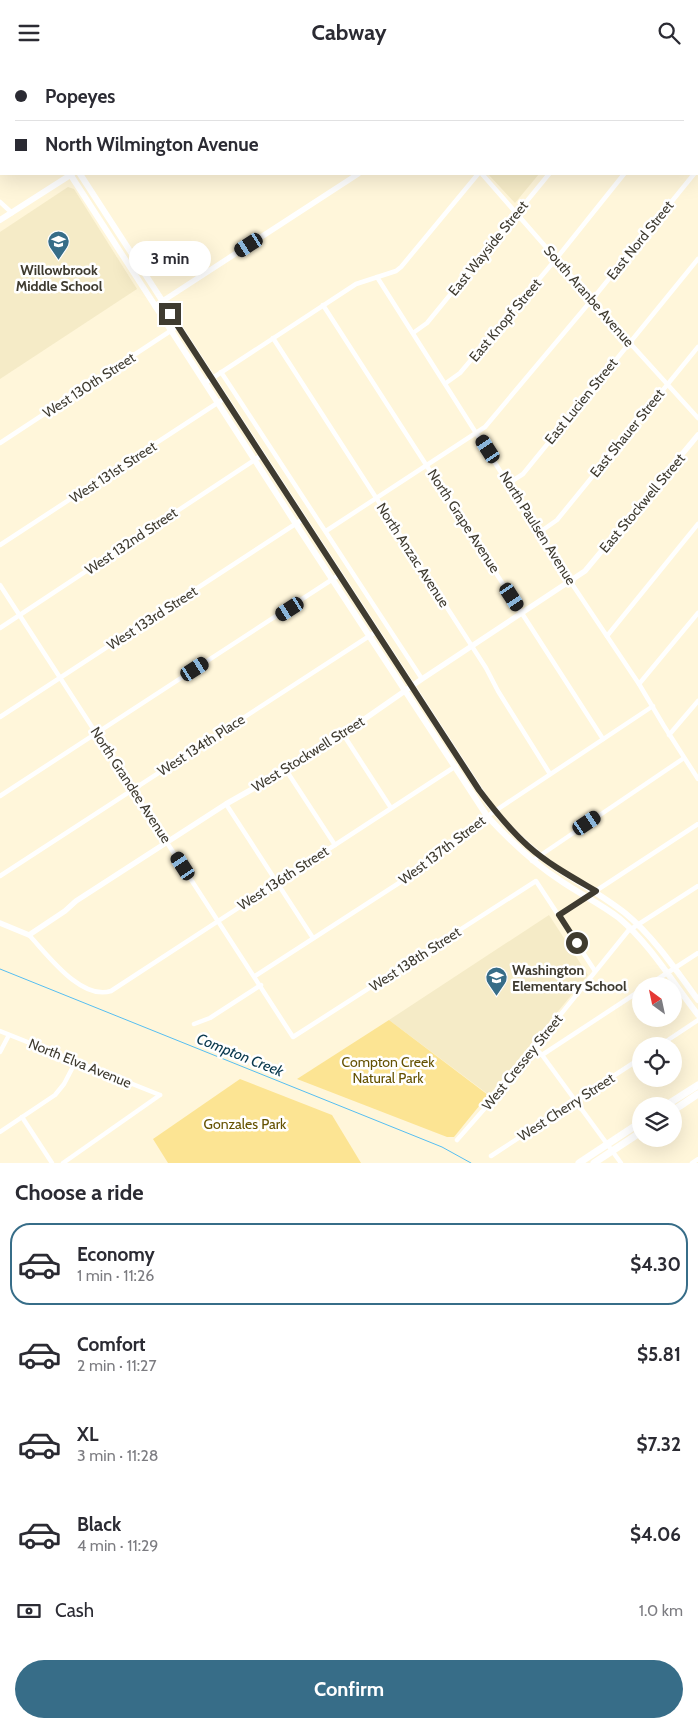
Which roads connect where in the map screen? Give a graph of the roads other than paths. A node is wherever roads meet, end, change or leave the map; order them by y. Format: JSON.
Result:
{"nodes":[{"id":1,"x":71,"y":175,"type":"edge"},
{"id":2,"x":81,"y":175,"type":"edge"},
{"id":3,"x":356,"y":175,"type":"edge"},
{"id":4,"x":477,"y":175,"type":"edge"},
{"id":5,"x":483,"y":175,"type":"edge"},
{"id":6,"x":549,"y":175,"type":"edge"},
{"id":7,"x":623,"y":175,"type":"edge"},
{"id":8,"x":695,"y":175,"type":"edge"},
{"id":9,"x":0,"y":202,"type":"edge"},
{"id":10,"x":12,"y":213,"type":"junction"},
{"id":11,"x":518,"y":213,"type":"junction"},
{"id":12,"x":0,"y":220,"type":"edge"},
{"id":13,"x":556,"y":259,"type":"junction"},
{"id":14,"x":698,"y":259,"type":"edge"},
{"id":15,"x":377,"y":277,"type":"junction"},
{"id":16,"x":592,"y":300,"type":"junction"},
{"id":17,"x":162,"y":301,"type":"junction"},
{"id":18,"x":323,"y":305,"type":"junction"},
{"id":19,"x":155,"y":306,"type":"junction"},
{"id":20,"x":178,"y":326,"type":"junction"},
{"id":21,"x":172,"y":331,"type":"junction"},
{"id":22,"x":413,"y":333,"type":"junction"},
{"id":23,"x":273,"y":338,"type":"junction"},
{"id":24,"x":629,"y":342,"type":"junction"},
{"id":25,"x":698,"y":347,"type":"edge"},
{"id":26,"x":222,"y":373,"type":"junction"},
{"id":27,"x":212,"y":379,"type":"junction"},
{"id":28,"x":206,"y":383,"type":"junction"},
{"id":29,"x":446,"y":383,"type":"junction"},
{"id":30,"x":667,"y":384,"type":"junction"},
{"id":31,"x":225,"y":398,"type":"junction"},
{"id":32,"x":218,"y":403,"type":"junction"},
{"id":33,"x":698,"y":418,"type":"edge"},
{"id":34,"x":477,"y":433,"type":"junction"},
{"id":35,"x":698,"y":435,"type":"edge"},
{"id":36,"x":0,"y":443,"type":"edge"},
{"id":37,"x":262,"y":455,"type":"junction"},
{"id":38,"x":255,"y":459,"type":"junction"},
{"id":39,"x":428,"y":465,"type":"junction"},
{"id":40,"x":509,"y":483,"type":"junction"},
{"id":41,"x":377,"y":499,"type":"junction"},
{"id":42,"x":303,"y":519,"type":"junction"},
{"id":43,"x":296,"y":524,"type":"junction"},
{"id":44,"x":698,"y":524,"type":"edge"},
{"id":45,"x":326,"y":531,"type":"junction"},
{"id":46,"x":540,"y":532,"type":"junction"},
{"id":47,"x":0,"y":545,"type":"edge"},
{"id":48,"x":585,"y":571,"type":"joint"},
{"id":49,"x":339,"y":575,"type":"junction"},
{"id":50,"x":332,"y":579,"type":"junction"},
{"id":51,"x":570,"y":581,"type":"junction"},
{"id":52,"x":0,"y":585,"type":"edge"},
{"id":53,"x":523,"y":613,"type":"junction"},
{"id":54,"x":698,"y":613,"type":"edge"},
{"id":55,"x":20,"y":615,"type":"junction"},
{"id":56,"x":0,"y":628,"type":"edge"},
{"id":57,"x":376,"y":631,"type":"junction"},
{"id":58,"x":369,"y":636,"type":"junction"},
{"id":59,"x":607,"y":636,"type":"junction"},
{"id":60,"x":472,"y":647,"type":"junction"},
{"id":61,"x":60,"y":678,"type":"junction"},
{"id":62,"x":422,"y":679,"type":"junction"},
{"id":63,"x":640,"y":685,"type":"junction"},
{"id":64,"x":413,"y":686,"type":"junction"},
{"id":65,"x":405,"y":691,"type":"junction"},
{"id":66,"x":698,"y":701,"type":"edge"},
{"id":67,"x":653,"y":706,"type":"junction"},
{"id":68,"x":0,"y":717,"type":"edge"},
{"id":69,"x":97,"y":733,"type":"junction"},
{"id":70,"x":343,"y":734,"type":"junction"},
{"id":71,"x":669,"y":735,"type":"junction"},
{"id":72,"x":603,"y":739,"type":"junction"},
{"id":73,"x":684,"y":758,"type":"junction"},
{"id":74,"x":461,"y":762,"type":"junction"},
{"id":75,"x":454,"y":767,"type":"junction"},
{"id":76,"x":286,"y":770,"type":"junction"},
{"id":77,"x":550,"y":774,"type":"junction"},
{"id":78,"x":698,"y":779,"type":"edge"},
{"id":79,"x":133,"y":789,"type":"junction"},
{"id":80,"x":0,"y":796,"type":"edge"},
{"id":81,"x":226,"y":804,"type":"junction"},
{"id":82,"x":391,"y":808,"type":"junction"},
{"id":83,"x":495,"y":811,"type":"junction"},
{"id":84,"x":487,"y":817,"type":"junction"},
{"id":85,"x":698,"y":823,"type":"edge"},
{"id":86,"x":168,"y":842,"type":"junction"},
{"id":87,"x":335,"y":845,"type":"junction"},
{"id":88,"x":539,"y":855,"type":"junction"},
{"id":89,"x":532,"y":861,"type":"junction"},
{"id":90,"x":0,"y":876,"type":"edge"},
{"id":91,"x":277,"y":882,"type":"junction"},
{"id":92,"x":698,"y":886,"type":"edge"},
{"id":93,"x":596,"y":891,"type":"junction"},
{"id":94,"x":586,"y":896,"type":"junction"},
{"id":95,"x":559,"y":915,"type":"junction"},
{"id":96,"x":219,"y":920,"type":"junction"},
{"id":97,"x":0,"y":923,"type":"edge"},
{"id":98,"x":637,"y":924,"type":"junction"},
{"id":99,"x":630,"y":929,"type":"junction"},
{"id":100,"x":29,"y":935,"type":"junction"},
{"id":101,"x":313,"y":938,"type":"junction"},
{"id":102,"x":698,"y":953,"type":"edge"},
{"id":103,"x":674,"y":968,"type":"junction"},
{"id":104,"x":596,"y":971,"type":"junction"},
{"id":105,"x":666,"y":973,"type":"junction"},
{"id":106,"x":255,"y":976,"type":"junction"},
{"id":107,"x":660,"y":977,"type":"edge"},
{"id":108,"x":260,"y":985,"type":"junction"},
{"id":109,"x":632,"y":996,"type":"edge"},
{"id":110,"x":698,"y":1000,"type":"edge"},
{"id":111,"x":698,"y":1015,"type":"edge"},
{"id":112,"x":698,"y":1020,"type":"edge"},
{"id":113,"x":194,"y":1024,"type":"dead end"},
{"id":114,"x":0,"y":1031,"type":"edge"},
{"id":115,"x":9,"y":1035,"type":"junction"},
{"id":116,"x":294,"y":1037,"type":"joint"},
{"id":117,"x":672,"y":1037,"type":"edge"},
{"id":118,"x":534,"y":1047,"type":"junction"},
{"id":119,"x":0,"y":1051,"type":"edge"},
{"id":120,"x":542,"y":1055,"type":"junction"},
{"id":121,"x":76,"y":1061,"type":"junction"},
{"id":122,"x":632,"y":1064,"type":"edge"},
{"id":123,"x":698,"y":1085,"type":"edge"},
{"id":124,"x":698,"y":1094,"type":"edge"},
{"id":125,"x":679,"y":1097,"type":"edge"},
{"id":126,"x":576,"y":1102,"type":"junction"},
{"id":127,"x":682,"y":1105,"type":"edge"},
{"id":128,"x":22,"y":1117,"type":"junction"},
{"id":129,"x":632,"y":1128,"type":"edge"},
{"id":130,"x":0,"y":1132,"type":"edge"},
{"id":131,"x":632,"y":1138,"type":"edge"},
{"id":132,"x":457,"y":1140,"type":"dead end"},
{"id":133,"x":607,"y":1144,"type":"junction"},
{"id":134,"x":612,"y":1151,"type":"junction"},
{"id":135,"x":490,"y":1156,"type":"dead end"},
{"id":136,"x":698,"y":1159,"type":"edge"},
{"id":137,"x":52,"y":1163,"type":"edge"},
{"id":138,"x":63,"y":1163,"type":"edge"},
{"id":139,"x":579,"y":1163,"type":"edge"},
{"id":140,"x":594,"y":1163,"type":"edge"},
{"id":141,"x":621,"y":1163,"type":"edge"},
{"id":142,"x":692,"y":1163,"type":"edge"}],
"edges":[{"from":1,"to":10,"type":"main road"},
{"from":1,"to":19,"type":"main road"},
{"from":2,"to":17,"type":"main road"},
{"from":3,"to":17,"type":"street"},
{"from":4,"to":15,"type":"street"},
{"from":5,"to":11,"type":"street","name":"South Aranbe Avenue"},
{"from":6,"to":11,"type":"street","name":"East Wayside Street"},
{"from":7,"to":13,"type":"street","name":"East Knopf Street"},
{"from":8,"to":16,"type":"street","name":"East Nord Street"},
{"from":9,"to":10,"type":"street"},
{"from":10,"to":12,"type":"main road"},
{"from":11,"to":13,"type":"street","name":"South Aranbe Avenue"},
{"from":11,"to":22,"type":"street","name":"East Wayside Street"},
{"from":13,"to":16,"type":"street","name":"South Aranbe Avenue"},
{"from":13,"to":29,"type":"street","name":"East Knopf Street"},
{"from":14,"to":24,"type":"street","name":"East Lucien Street"},
{"from":15,"to":18,"type":"street"},
{"from":15,"to":22,"type":"street","name":"North Paulsen Avenue"},
{"from":16,"to":24,"type":"street","name":"South Aranbe Avenue"},
{"from":16,"to":34,"type":"street","name":"East Nord Street"},
{"from":17,"to":19,"type":"street"},
{"from":17,"to":20,"type":"main road"},
{"from":18,"to":23,"type":"street"},
{"from":18,"to":39,"type":"street","name":"North Grape Avenue"},
{"from":19,"to":21,"type":"main road"},
{"from":20,"to":21,"type":"street","name":"West 130th Street"},
{"from":20,"to":27,"type":"main road"},
{"from":21,"to":28,"type":"main road"},
{"from":21,"to":36,"type":"street","name":"West 130th Street"},
{"from":22,"to":29,"type":"street","name":"North Paulsen Avenue"},
{"from":23,"to":26,"type":"street"},
{"from":23,"to":41,"type":"street","name":"North Anzac Avenue"},
{"from":24,"to":30,"type":"street","name":"South Aranbe Avenue"},
{"from":24,"to":40,"type":"street","name":"East Lucien Street"},
{"from":25,"to":30,"type":"street","name":"East Shauer Street"},
{"from":26,"to":27,"type":"street"},
{"from":26,"to":45,"type":"street"},
{"from":27,"to":28,"type":"street"},
{"from":27,"to":31,"type":"main road"},
{"from":28,"to":32,"type":"main road"},
{"from":29,"to":34,"type":"street","name":"North Paulsen Avenue"},
{"from":30,"to":33,"type":"street","name":"South Aranbe Avenue"},
{"from":30,"to":46,"type":"street","name":"East Shauer Street"},
{"from":31,"to":32,"type":"street","name":"West 131st Street"},
{"from":31,"to":37,"type":"main road"},
{"from":32,"to":38,"type":"main road"},
{"from":32,"to":47,"type":"street","name":"West 131st Street"},
{"from":34,"to":39,"type":"street","name":"East Nord Street"},
{"from":34,"to":40,"type":"street","name":"North Paulsen Avenue"},
{"from":35,"to":48,"type":"street","name":"East Stockwell Street"},
{"from":37,"to":38,"type":"street","name":"West 132nd Street"},
{"from":37,"to":42,"type":"main road"},
{"from":38,"to":43,"type":"main road"},
{"from":38,"to":55,"type":"street","name":"West 132nd Street"},
{"from":39,"to":41,"type":"street","name":"East Nord Street"},
{"from":39,"to":53,"type":"street","name":"North Grape Avenue"},
{"from":40,"to":46,"type":"street","name":"North Paulsen Avenue"},
{"from":41,"to":45,"type":"street","name":"East Nord Street"},
{"from":41,"to":60,"type":"street","name":"North Anzac Avenue"},
{"from":42,"to":43,"type":"street","name":"West 133rd Street"},
{"from":42,"to":49,"type":"main road"},
{"from":43,"to":50,"type":"main road"},
{"from":43,"to":61,"type":"street","name":"West 133rd Street"},
{"from":44,"to":59,"type":"street"},
{"from":45,"to":62,"type":"street"},
{"from":46,"to":51,"type":"street","name":"North Paulsen Avenue"},
{"from":48,"to":51,"type":"street","name":"West Stockwell Street"},
{"from":49,"to":50,"type":"street"},
{"from":49,"to":57,"type":"main road"},
{"from":50,"to":58,"type":"main road"},
{"from":50,"to":69,"type":"street"},
{"from":51,"to":53,"type":"street","name":"West Stockwell Street"},
{"from":51,"to":59,"type":"street","name":"North Paulsen Avenue"},
{"from":52,"to":55,"type":"street","name":"North Grandee Avenue"},
{"from":53,"to":60,"type":"street","name":"West Stockwell Street"},
{"from":53,"to":72,"type":"street","name":"North Grape Avenue"},
{"from":54,"to":63,"type":"street"},
{"from":55,"to":56,"type":"street","name":"West 132nd Street"},
{"from":55,"to":61,"type":"street","name":"North Grandee Avenue"},
{"from":57,"to":58,"type":"street","name":"West 134th Place"},
{"from":57,"to":64,"type":"main road"},
{"from":58,"to":65,"type":"main road"},
{"from":58,"to":79,"type":"street","name":"West 134th Place"},
{"from":59,"to":63,"type":"street","name":"North Paulsen Avenue"},
{"from":60,"to":62,"type":"street","name":"West Stockwell Street"},
{"from":60,"to":77,"type":"street","name":"North Anzac Avenue"},
{"from":61,"to":68,"type":"street","name":"West 133rd Street"},
{"from":61,"to":69,"type":"street","name":"North Grandee Avenue"},
{"from":62,"to":64,"type":"street","name":"West Stockwell Street"},
{"from":63,"to":67,"type":"street","name":"North Paulsen Avenue"},
{"from":64,"to":65,"type":"street","name":"West Stockwell Street"},
{"from":64,"to":74,"type":"main road"},
{"from":65,"to":70,"type":"street","name":"West Stockwell Street"},
{"from":65,"to":75,"type":"main road"},
{"from":66,"to":71,"type":"street"},
{"from":67,"to":71,"type":"street","name":"North Paulsen Avenue"},
{"from":67,"to":72,"type":"street","name":"West 137th Street"},
{"from":69,"to":79,"type":"street","name":"North Grandee Avenue"},
{"from":69,"to":80,"type":"street"},
{"from":70,"to":76,"type":"street","name":"West Stockwell Street"},
{"from":70,"to":82,"type":"street"},
{"from":71,"to":73,"type":"street","name":"North Paulsen Avenue"},
{"from":72,"to":77,"type":"street","name":"West 137th Street"},
{"from":73,"to":78,"type":"street","name":"North Paulsen Avenue"},
{"from":73,"to":88,"type":"street"},
{"from":74,"to":75,"type":"street","name":"West 136th Street"},
{"from":74,"to":83,"type":"main road"},
{"from":75,"to":82,"type":"street","name":"West 136th Street"},
{"from":75,"to":84,"type":"main road"},
{"from":76,"to":81,"type":"street","name":"West Stockwell Street"},
{"from":76,"to":87,"type":"street"},
{"from":77,"to":83,"type":"street","name":"West 137th Street"},
{"from":79,"to":86,"type":"street","name":"North Grandee Avenue"},
{"from":79,"to":90,"type":"street","name":"West 134th Place"},
{"from":81,"to":86,"type":"street","name":"West Stockwell Street"},
{"from":81,"to":91,"type":"street"},
{"from":82,"to":87,"type":"street","name":"West 136th Street"},
{"from":83,"to":84,"type":"street","name":"West 137th Street"},
{"from":83,"to":88,"type":"main road"},
{"from":84,"to":89,"type":"main road"},
{"from":84,"to":101,"type":"street","name":"West 137th Street"},
{"from":85,"to":93,"type":"street"},
{"from":86,"to":96,"type":"street","name":"North Grandee Avenue"},
{"from":86,"to":100,"type":"street","name":"West Stockwell Street"},
{"from":87,"to":91,"type":"street","name":"West 136th Street"},
{"from":88,"to":89,"type":"street"},
{"from":88,"to":93,"type":"main road"},
{"from":89,"to":94,"type":"main road"},
{"from":91,"to":96,"type":"street","name":"West 136th Street"},
{"from":91,"to":101,"type":"street"},
{"from":92,"to":98,"type":"street","name":"West Cressey Street"},
{"from":93,"to":94,"type":"street"},
{"from":93,"to":98,"type":"main road"},
{"from":94,"to":95,"type":"street"},
{"from":94,"to":99,"type":"main road"},
{"from":95,"to":104,"type":"street"},
{"from":95,"to":116,"type":"street","name":"West 138th Street"},
{"from":96,"to":100,"type":"street","name":"West 136th Street"},
{"from":96,"to":106,"type":"street","name":"North Grandee Avenue"},
{"from":97,"to":100,"type":"street"},
{"from":98,"to":99,"type":"street","name":"West Cressey Street"},
{"from":98,"to":103,"type":"main road"},
{"from":99,"to":104,"type":"street","name":"West Cressey Street"},
{"from":99,"to":105,"type":"main road"},
{"from":101,"to":106,"type":"street","name":"West 137th Street"},
{"from":102,"to":103,"type":"street"},
{"from":103,"to":105,"type":"street"},
{"from":103,"to":110,"type":"main road"},
{"from":104,"to":118,"type":"street","name":"West Cressey Street"},
{"from":105,"to":107,"type":"street"},
{"from":105,"to":111,"type":"main road"},
{"from":106,"to":108,"type":"street","name":"North Grandee Avenue"},
{"from":108,"to":113,"type":"street"},
{"from":108,"to":116,"type":"street","name":"North Grandee Avenue"},
{"from":109,"to":120,"type":"street"},
{"from":112,"to":117,"type":"street"},
{"from":114,"to":115,"type":"street","name":"North Elva Avenue"},
{"from":115,"to":119,"type":"street"},
{"from":115,"to":121,"type":"street","name":"North Elva Avenue"},
{"from":118,"to":120,"type":"street"},
{"from":118,"to":132,"type":"street","name":"West Cressey Street"},
{"from":120,"to":126,"type":"street"},
{"from":121,"to":128,"type":"street"},
{"from":121,"to":138,"type":"street","name":"North Elva Avenue"},
{"from":122,"to":126,"type":"street","name":"West Cherry Street"},
{"from":123,"to":125,"type":"main road"},
{"from":124,"to":127,"type":"main road"},
{"from":126,"to":133,"type":"street"},
{"from":126,"to":135,"type":"street","name":"West Cherry Street"},
{"from":128,"to":130,"type":"street"},
{"from":128,"to":137,"type":"street"},
{"from":129,"to":133,"type":"main road"},
{"from":131,"to":134,"type":"main road"},
{"from":133,"to":134,"type":"street"},
{"from":133,"to":139,"type":"main road"},
{"from":134,"to":140,"type":"main road"},
{"from":134,"to":141,"type":"street"},
{"from":136,"to":142,"type":"street"}]}
